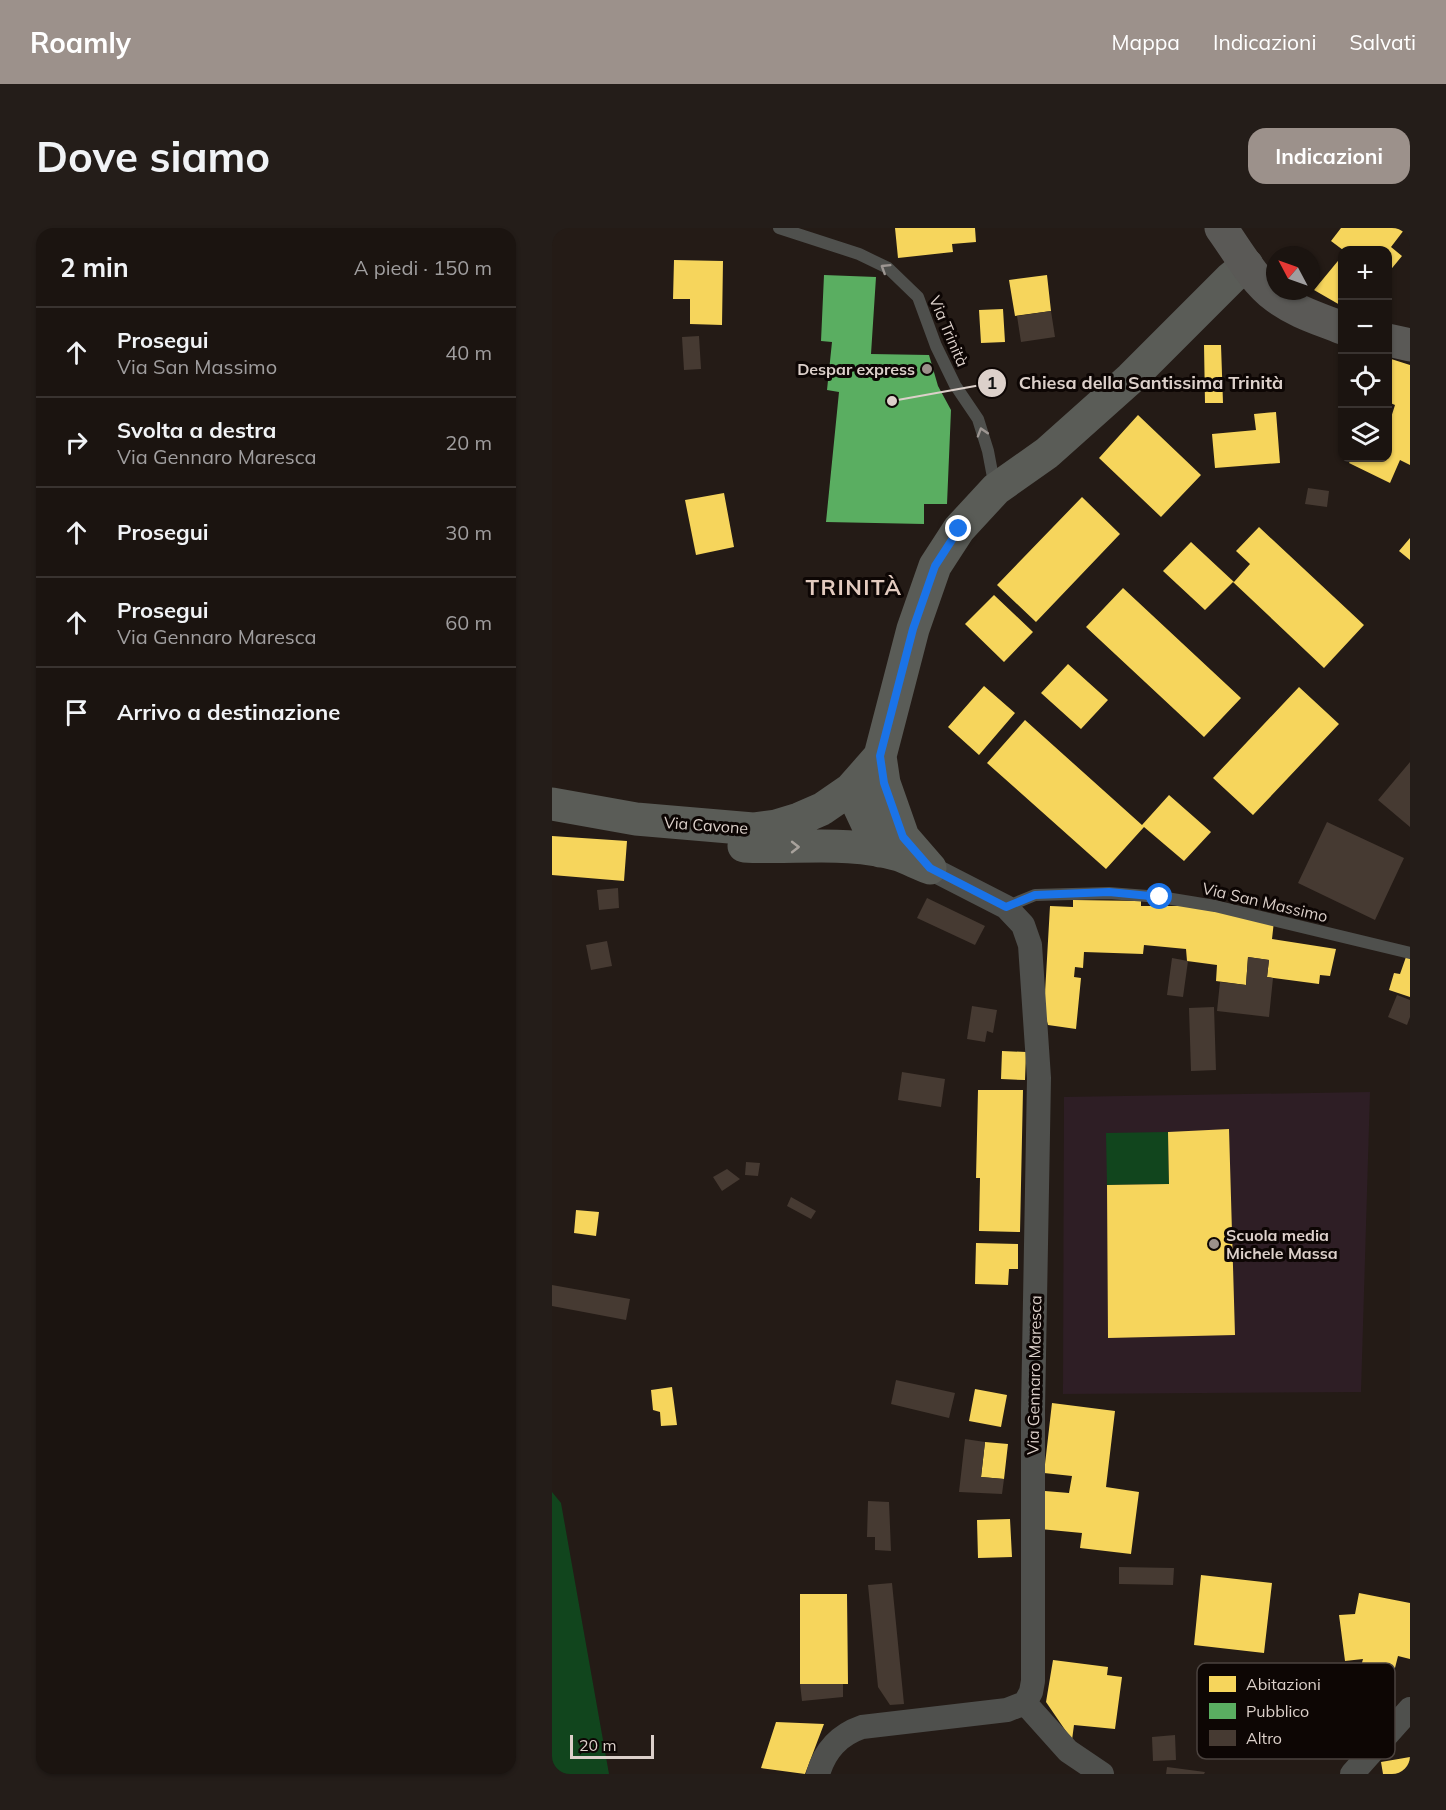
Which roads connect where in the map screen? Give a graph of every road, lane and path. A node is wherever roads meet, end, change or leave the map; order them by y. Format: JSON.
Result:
{"nodes":[{"id":1,"x":779,"y":228,"type":"edge"},
{"id":2,"x":1221,"y":228,"type":"edge"},
{"id":3,"x":1247,"y":265,"type":"junction"},
{"id":4,"x":1338,"y":326,"type":"edge"},
{"id":5,"x":1392,"y":341,"type":"edge"},
{"id":6,"x":1410,"y":345,"type":"edge"},
{"id":7,"x":996,"y":489,"type":"junction"},
{"id":8,"x":880,"y":756,"type":"junction"},
{"id":9,"x":851,"y":789,"type":"junction"},
{"id":10,"x":552,"y":804,"type":"edge"},
{"id":11,"x":636,"y":819,"type":"junction"},
{"id":12,"x":880,"y":851,"type":"junction"},
{"id":13,"x":930,"y":868,"type":"junction"},
{"id":14,"x":1006,"y":907,"type":"junction"},
{"id":15,"x":1410,"y":953,"type":"edge"},
{"id":16,"x":1025,"y":1703,"type":"junction"},
{"id":17,"x":1410,"y":1709,"type":"edge"},
{"id":18,"x":1395,"y":1724,"type":"edge"},
{"id":19,"x":1365,"y":1759,"type":"edge"},
{"id":20,"x":818,"y":1774,"type":"edge"},
{"id":21,"x":1102,"y":1774,"type":"edge"},
{"id":22,"x":1352,"y":1774,"type":"edge"}],
"edges":[{"from":7,"to":1,"type":"lane","name":"Via Trinità","one_way":true},
{"from":2,"to":3,"type":"main road"},
{"from":3,"to":4,"type":"main road"},
{"from":3,"to":7,"type":"main road"},
{"from":5,"to":6,"type":"main road"},
{"from":7,"to":8,"type":"main road"},
{"from":8,"to":9,"type":"main road"},
{"from":8,"to":13,"type":"main road"},
{"from":9,"to":11,"type":"main road","name":"Via Cavone"},
{"from":9,"to":12,"type":"main road"},
{"from":10,"to":11,"type":"main road","name":"Via Cavone"},
{"from":11,"to":12,"type":"main road","one_way":true},
{"from":12,"to":13,"type":"main road"},
{"from":13,"to":14,"type":"street","name":"Via Gennaro Maresca"},
{"from":14,"to":15,"type":"lane","name":"Via San Massimo"},
{"from":14,"to":16,"type":"street","name":"Via Gennaro Maresca"},
{"from":16,"to":20,"type":"street"},
{"from":16,"to":21,"type":"street"},
{"from":17,"to":18,"type":"street"},
{"from":19,"to":22,"type":"street"}]}
